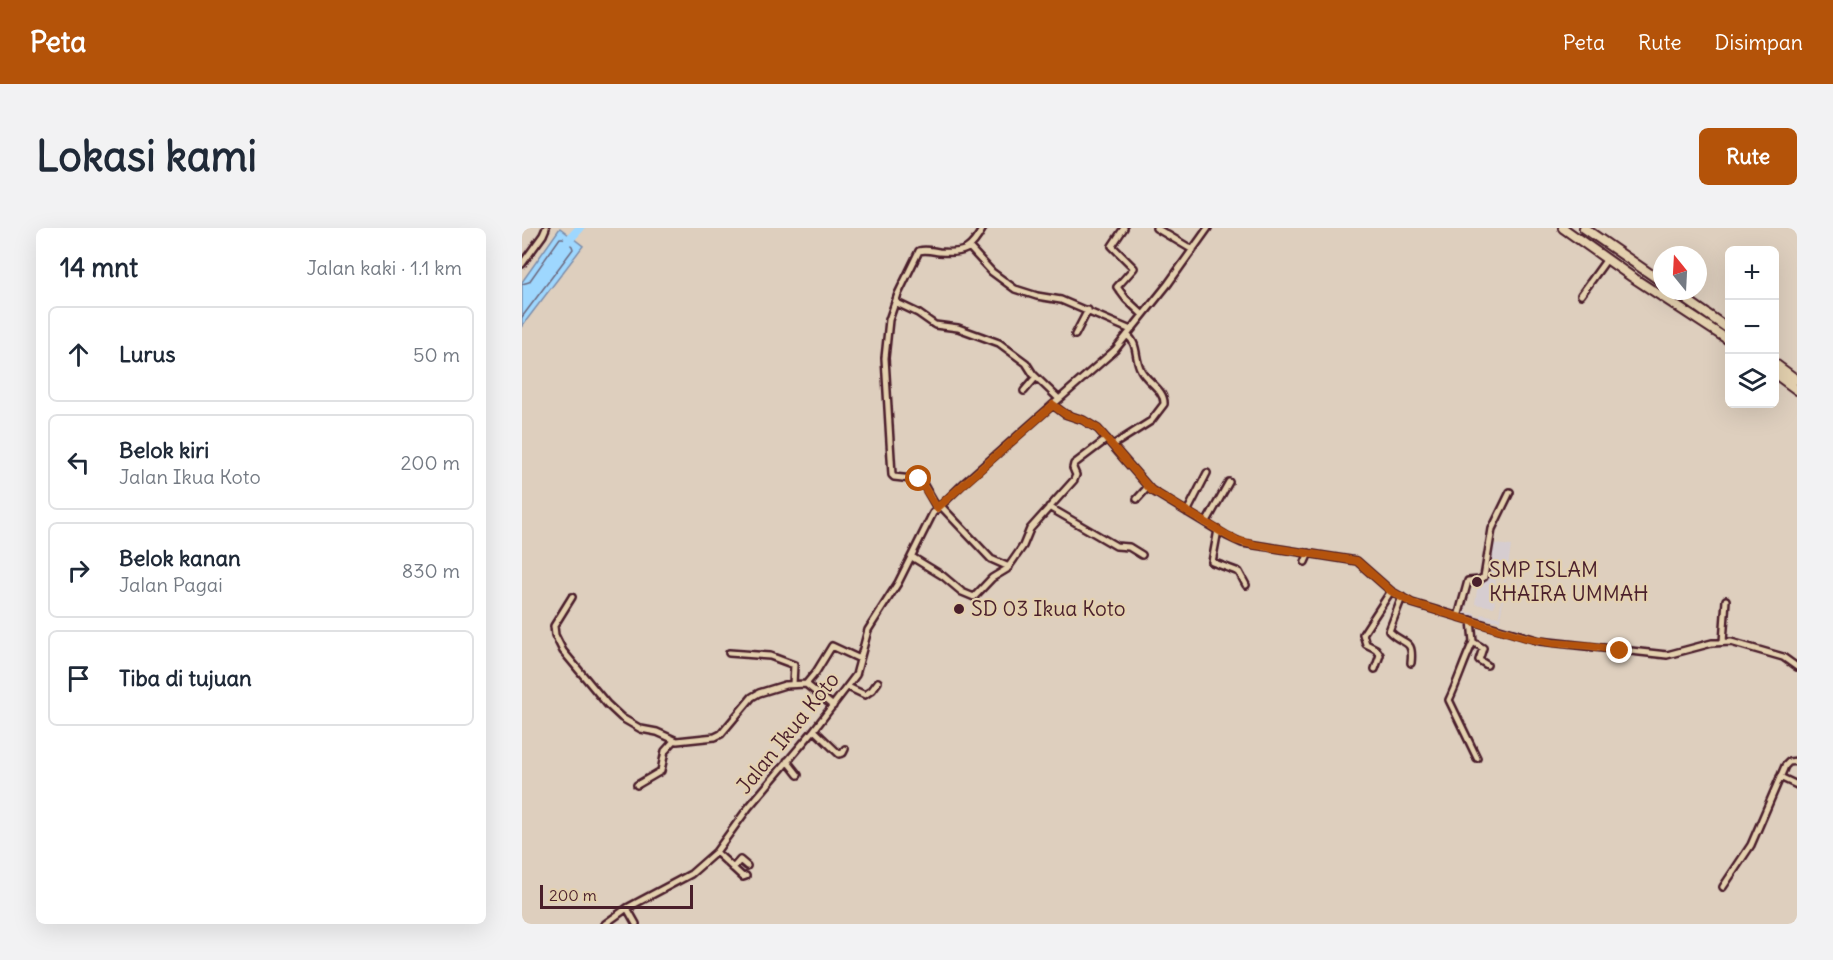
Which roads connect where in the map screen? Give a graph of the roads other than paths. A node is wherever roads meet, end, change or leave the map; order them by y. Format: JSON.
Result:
{"nodes":[{"id":1,"x":546,"y":228,"type":"edge"},
{"id":2,"x":983,"y":228,"type":"edge"},
{"id":3,"x":1124,"y":228,"type":"edge"},
{"id":4,"x":1156,"y":228,"type":"edge"},
{"id":5,"x":1208,"y":228,"type":"edge"},
{"id":6,"x":1563,"y":228,"type":"edge"},
{"id":7,"x":1584,"y":228,"type":"edge"},
{"id":8,"x":970,"y":248,"type":"junction"},
{"id":9,"x":1192,"y":250,"type":"junction"},
{"id":10,"x":1607,"y":259,"type":"junction"},
{"id":11,"x":522,"y":264,"type":"edge"},
{"id":12,"x":1653,"y":276,"type":"edge"},
{"id":13,"x":1581,"y":295,"type":"dead end"},
{"id":14,"x":1687,"y":300,"type":"edge"},
{"id":15,"x":895,"y":302,"type":"junction"},
{"id":16,"x":1088,"y":310,"type":"junction"},
{"id":17,"x":1143,"y":315,"type":"junction"},
{"id":18,"x":1725,"y":327,"type":"edge"},
{"id":19,"x":1129,"y":333,"type":"junction"},
{"id":20,"x":1075,"y":335,"type":"dead end"},
{"id":21,"x":1725,"y":338,"type":"edge"},
{"id":22,"x":1779,"y":367,"type":"edge"},
{"id":23,"x":1036,"y":377,"type":"junction"},
{"id":24,"x":1779,"y":377,"type":"edge"},
{"id":25,"x":1797,"y":380,"type":"edge"},
{"id":26,"x":1797,"y":390,"type":"edge"},
{"id":27,"x":1024,"y":391,"type":"dead end"},
{"id":28,"x":1059,"y":399,"type":"junction"},
{"id":29,"x":1053,"y":405,"type":"junction"},
{"id":30,"x":1107,"y":439,"type":"junction"},
{"id":31,"x":1113,"y":445,"type":"junction"},
{"id":32,"x":1208,"y":473,"type":"dead end"},
{"id":33,"x":1230,"y":482,"type":"dead end"},
{"id":34,"x":1148,"y":487,"type":"junction"},
{"id":35,"x":1510,"y":492,"type":"dead end"},
{"id":36,"x":1137,"y":499,"type":"dead end"},
{"id":37,"x":939,"y":507,"type":"junction"},
{"id":38,"x":1049,"y":507,"type":"junction"},
{"id":39,"x":1187,"y":512,"type":"junction"},
{"id":40,"x":1206,"y":523,"type":"junction"},
{"id":41,"x":1218,"y":530,"type":"junction"},
{"id":42,"x":1309,"y":553,"type":"junction"},
{"id":43,"x":1142,"y":555,"type":"dead end"},
{"id":44,"x":912,"y":557,"type":"junction"},
{"id":45,"x":1305,"y":562,"type":"dead end"},
{"id":46,"x":1009,"y":567,"type":"junction"},
{"id":47,"x":1246,"y":585,"type":"dead end"},
{"id":48,"x":1391,"y":591,"type":"junction"},
{"id":49,"x":572,"y":597,"type":"dead end"},
{"id":50,"x":1402,"y":597,"type":"junction"},
{"id":51,"x":1726,"y":600,"type":"dead end"},
{"id":52,"x":1458,"y":616,"type":"junction"},
{"id":53,"x":1471,"y":620,"type":"junction"},
{"id":54,"x":1473,"y":642,"type":"junction"},
{"id":55,"x":1723,"y":642,"type":"junction"},
{"id":56,"x":729,"y":653,"type":"dead end"},
{"id":57,"x":860,"y":658,"type":"junction"},
{"id":58,"x":1411,"y":663,"type":"dead end"},
{"id":59,"x":1487,"y":665,"type":"dead end"},
{"id":60,"x":1797,"y":667,"type":"edge"},
{"id":61,"x":1375,"y":669,"type":"dead end"},
{"id":62,"x":878,"y":682,"type":"dead end"},
{"id":63,"x":793,"y":684,"type":"junction"},
{"id":64,"x":806,"y":684,"type":"junction"},
{"id":65,"x":848,"y":687,"type":"junction"},
{"id":66,"x":833,"y":706,"type":"junction"},
{"id":67,"x":814,"y":730,"type":"junction"},
{"id":68,"x":674,"y":741,"type":"junction"},
{"id":69,"x":845,"y":749,"type":"dead end"},
{"id":70,"x":1477,"y":758,"type":"dead end"},
{"id":71,"x":787,"y":761,"type":"junction"},
{"id":72,"x":1797,"y":761,"type":"edge"},
{"id":73,"x":798,"y":775,"type":"dead end"},
{"id":74,"x":1780,"y":777,"type":"junction"},
{"id":75,"x":637,"y":785,"type":"dead end"},
{"id":76,"x":1797,"y":785,"type":"edge"},
{"id":77,"x":1760,"y":826,"type":"junction"},
{"id":78,"x":1768,"y":828,"type":"dead end"},
{"id":79,"x":716,"y":852,"type":"junction"},
{"id":80,"x":747,"y":866,"type":"dead end"},
{"id":81,"x":733,"y":868,"type":"junction"},
{"id":82,"x":746,"y":876,"type":"dead end"},
{"id":83,"x":1723,"y":887,"type":"dead end"},
{"id":84,"x":627,"y":908,"type":"junction"},
{"id":85,"x":605,"y":924,"type":"edge"},
{"id":86,"x":636,"y":924,"type":"edge"}],
"edges":[{"from":1,"to":11,"type":"street"},
{"from":2,"to":8,"type":"street"},
{"from":3,"to":17,"type":"street"},
{"from":4,"to":9,"type":"street"},
{"from":5,"to":9,"type":"street","name":"Jalan Ikua Koto"},
{"from":6,"to":10,"type":"highway"},
{"from":7,"to":12,"type":"highway"},
{"from":8,"to":15,"type":"street"},
{"from":8,"to":16,"type":"street"},
{"from":9,"to":17,"type":"street","name":"Jalan Ikua Koto"},
{"from":10,"to":13,"type":"street"},
{"from":10,"to":21,"type":"highway"},
{"from":14,"to":18,"type":"highway"},
{"from":15,"to":23,"type":"street"},
{"from":15,"to":37,"type":"street"},
{"from":16,"to":19,"type":"street"},
{"from":16,"to":20,"type":"street"},
{"from":17,"to":19,"type":"street","name":"Jalan Ikua Koto"},
{"from":19,"to":28,"type":"street","name":"Jalan Ikua Koto"},
{"from":19,"to":31,"type":"street"},
{"from":22,"to":25,"type":"highway"},
{"from":23,"to":27,"type":"street"},
{"from":23,"to":28,"type":"street"},
{"from":24,"to":26,"type":"highway"},
{"from":28,"to":29,"type":"street","name":"Jalan Ikua Koto"},
{"from":29,"to":30,"type":"street"},
{"from":29,"to":37,"type":"street","name":"Jalan Ikua Koto"},
{"from":30,"to":31,"type":"street"},
{"from":30,"to":38,"type":"street"},
{"from":31,"to":34,"type":"street"},
{"from":32,"to":39,"type":"street"},
{"from":33,"to":40,"type":"street"},
{"from":34,"to":36,"type":"street"},
{"from":34,"to":39,"type":"street"},
{"from":35,"to":52,"type":"street"},
{"from":37,"to":44,"type":"street","name":"Jalan Ikua Koto"},
{"from":37,"to":46,"type":"street"},
{"from":38,"to":43,"type":"street"},
{"from":38,"to":46,"type":"street"},
{"from":39,"to":40,"type":"street"},
{"from":40,"to":41,"type":"street"},
{"from":41,"to":42,"type":"street"},
{"from":41,"to":47,"type":"street"},
{"from":42,"to":45,"type":"street"},
{"from":42,"to":48,"type":"street"},
{"from":44,"to":46,"type":"street"},
{"from":44,"to":57,"type":"street","name":"Jalan Ikua Koto"},
{"from":48,"to":50,"type":"street"},
{"from":48,"to":61,"type":"street"},
{"from":49,"to":68,"type":"street"},
{"from":50,"to":52,"type":"street"},
{"from":50,"to":58,"type":"street"},
{"from":51,"to":55,"type":"street"},
{"from":52,"to":53,"type":"street"},
{"from":53,"to":54,"type":"street"},
{"from":53,"to":55,"type":"street"},
{"from":54,"to":59,"type":"street"},
{"from":54,"to":70,"type":"street"},
{"from":55,"to":60,"type":"street"},
{"from":56,"to":63,"type":"street"},
{"from":57,"to":64,"type":"street"},
{"from":57,"to":65,"type":"street","name":"Jalan Ikua Koto"},
{"from":62,"to":65,"type":"street"},
{"from":63,"to":64,"type":"street"},
{"from":63,"to":68,"type":"street"},
{"from":64,"to":66,"type":"street"},
{"from":65,"to":66,"type":"street","name":"Jalan Ikua Koto"},
{"from":66,"to":67,"type":"street","name":"Jalan Ikua Koto"},
{"from":67,"to":69,"type":"street"},
{"from":67,"to":71,"type":"street","name":"Jalan Ikua Koto"},
{"from":68,"to":75,"type":"street"},
{"from":71,"to":73,"type":"street"},
{"from":71,"to":79,"type":"street","name":"Jalan Ikua Koto"},
{"from":72,"to":74,"type":"street"},
{"from":74,"to":76,"type":"street"},
{"from":74,"to":77,"type":"street"},
{"from":77,"to":78,"type":"street"},
{"from":77,"to":83,"type":"street"},
{"from":79,"to":81,"type":"street"},
{"from":79,"to":84,"type":"street","name":"Jalan Ikua Koto"},
{"from":80,"to":81,"type":"street"},
{"from":81,"to":82,"type":"street"},
{"from":84,"to":85,"type":"street","name":"Jalan Ikua Koto"},
{"from":84,"to":86,"type":"street"}]}
